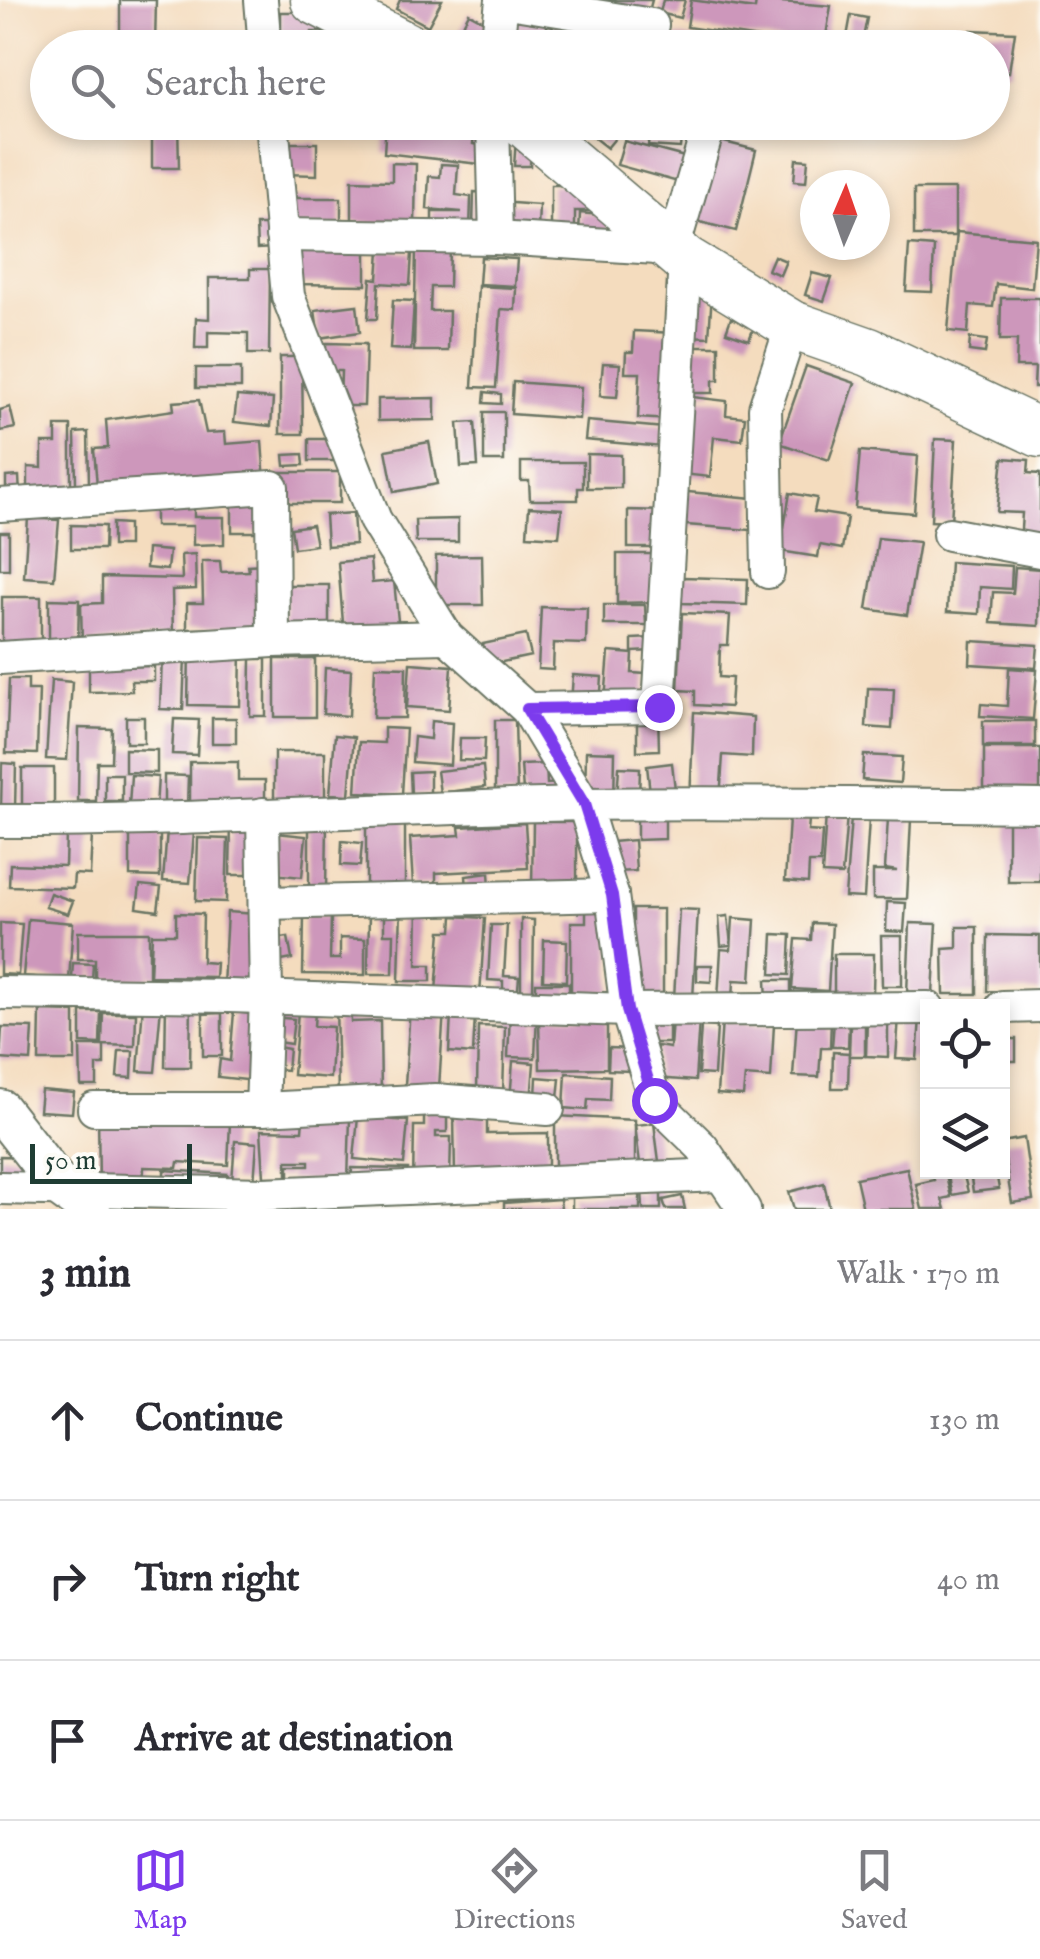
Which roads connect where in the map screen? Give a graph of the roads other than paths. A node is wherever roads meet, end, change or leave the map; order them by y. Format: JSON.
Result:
{"nodes":[{"id":1,"x":261,"y":0,"type":"edge"},
{"id":2,"x":315,"y":0,"type":"edge"},
{"id":3,"x":502,"y":0,"type":"edge"},
{"id":4,"x":652,"y":26,"type":"dead end"},
{"id":5,"x":264,"y":30,"type":"edge"},
{"id":6,"x":374,"y":30,"type":"edge"},
{"id":7,"x":500,"y":30,"type":"edge"},
{"id":8,"x":274,"y":140,"type":"edge"},
{"id":9,"x":493,"y":140,"type":"edge"},
{"id":10,"x":543,"y":140,"type":"edge"},
{"id":11,"x":706,"y":140,"type":"edge"},
{"id":12,"x":282,"y":235,"type":"junction"},
{"id":13,"x":496,"y":238,"type":"junction"},
{"id":14,"x":679,"y":255,"type":"junction"},
{"id":15,"x":792,"y":325,"type":"junction"},
{"id":16,"x":1040,"y":434,"type":"edge"},
{"id":17,"x":0,"y":505,"type":"edge"},
{"id":18,"x":949,"y":534,"type":"dead end"},
{"id":19,"x":1040,"y":551,"type":"edge"},
{"id":20,"x":768,"y":572,"type":"dead end"},
{"id":21,"x":447,"y":637,"type":"junction"},
{"id":22,"x":274,"y":641,"type":"junction"},
{"id":23,"x":0,"y":658,"type":"edge"},
{"id":24,"x":527,"y":709,"type":"junction"},
{"id":25,"x":584,"y":804,"type":"junction"},
{"id":26,"x":1040,"y":806,"type":"edge"},
{"id":27,"x":264,"y":814,"type":"junction"},
{"id":28,"x":0,"y":821,"type":"edge"},
{"id":29,"x":612,"y":895,"type":"junction"},
{"id":30,"x":266,"y":903,"type":"junction"},
{"id":31,"x":0,"y":993,"type":"edge"},
{"id":32,"x":266,"y":997,"type":"junction"},
{"id":33,"x":1040,"y":1006,"type":"edge"},
{"id":34,"x":1010,"y":1007,"type":"edge"},
{"id":35,"x":920,"y":1008,"type":"edge"},
{"id":36,"x":627,"y":1010,"type":"junction"},
{"id":37,"x":94,"y":1109,"type":"dead end"},
{"id":38,"x":262,"y":1109,"type":"junction"},
{"id":39,"x":0,"y":1110,"type":"edge"},
{"id":40,"x":548,"y":1110,"type":"dead end"},
{"id":41,"x":720,"y":1174,"type":"junction"},
{"id":42,"x":0,"y":1188,"type":"edge"},
{"id":43,"x":75,"y":1198,"type":"edge"},
{"id":44,"x":744,"y":1209,"type":"edge"}],
"edges":[{"from":1,"to":5,"type":"street"},
{"from":2,"to":6,"type":"highway"},
{"from":3,"to":4,"type":"street"},
{"from":3,"to":7,"type":"street"},
{"from":8,"to":12,"type":"street"},
{"from":9,"to":13,"type":"street"},
{"from":10,"to":14,"type":"highway"},
{"from":11,"to":14,"type":"street"},
{"from":12,"to":13,"type":"street"},
{"from":12,"to":21,"type":"street"},
{"from":13,"to":14,"type":"street"},
{"from":14,"to":15,"type":"highway"},
{"from":14,"to":24,"type":"street"},
{"from":15,"to":16,"type":"highway"},
{"from":15,"to":20,"type":"street"},
{"from":17,"to":22,"type":"street"},
{"from":18,"to":19,"type":"street"},
{"from":21,"to":22,"type":"street"},
{"from":21,"to":24,"type":"street"},
{"from":22,"to":23,"type":"street"},
{"from":24,"to":25,"type":"street"},
{"from":25,"to":26,"type":"street"},
{"from":25,"to":27,"type":"street"},
{"from":25,"to":29,"type":"street"},
{"from":27,"to":28,"type":"street"},
{"from":27,"to":30,"type":"street"},
{"from":29,"to":30,"type":"street"},
{"from":29,"to":36,"type":"street"},
{"from":30,"to":32,"type":"street"},
{"from":31,"to":32,"type":"street"},
{"from":32,"to":36,"type":"street"},
{"from":32,"to":38,"type":"street"},
{"from":33,"to":34,"type":"street"},
{"from":35,"to":36,"type":"street"},
{"from":36,"to":41,"type":"street"},
{"from":37,"to":38,"type":"street"},
{"from":38,"to":40,"type":"street"},
{"from":39,"to":43,"type":"main road"},
{"from":41,"to":43,"type":"street"},
{"from":41,"to":44,"type":"street"},
{"from":42,"to":43,"type":"street"}]}
